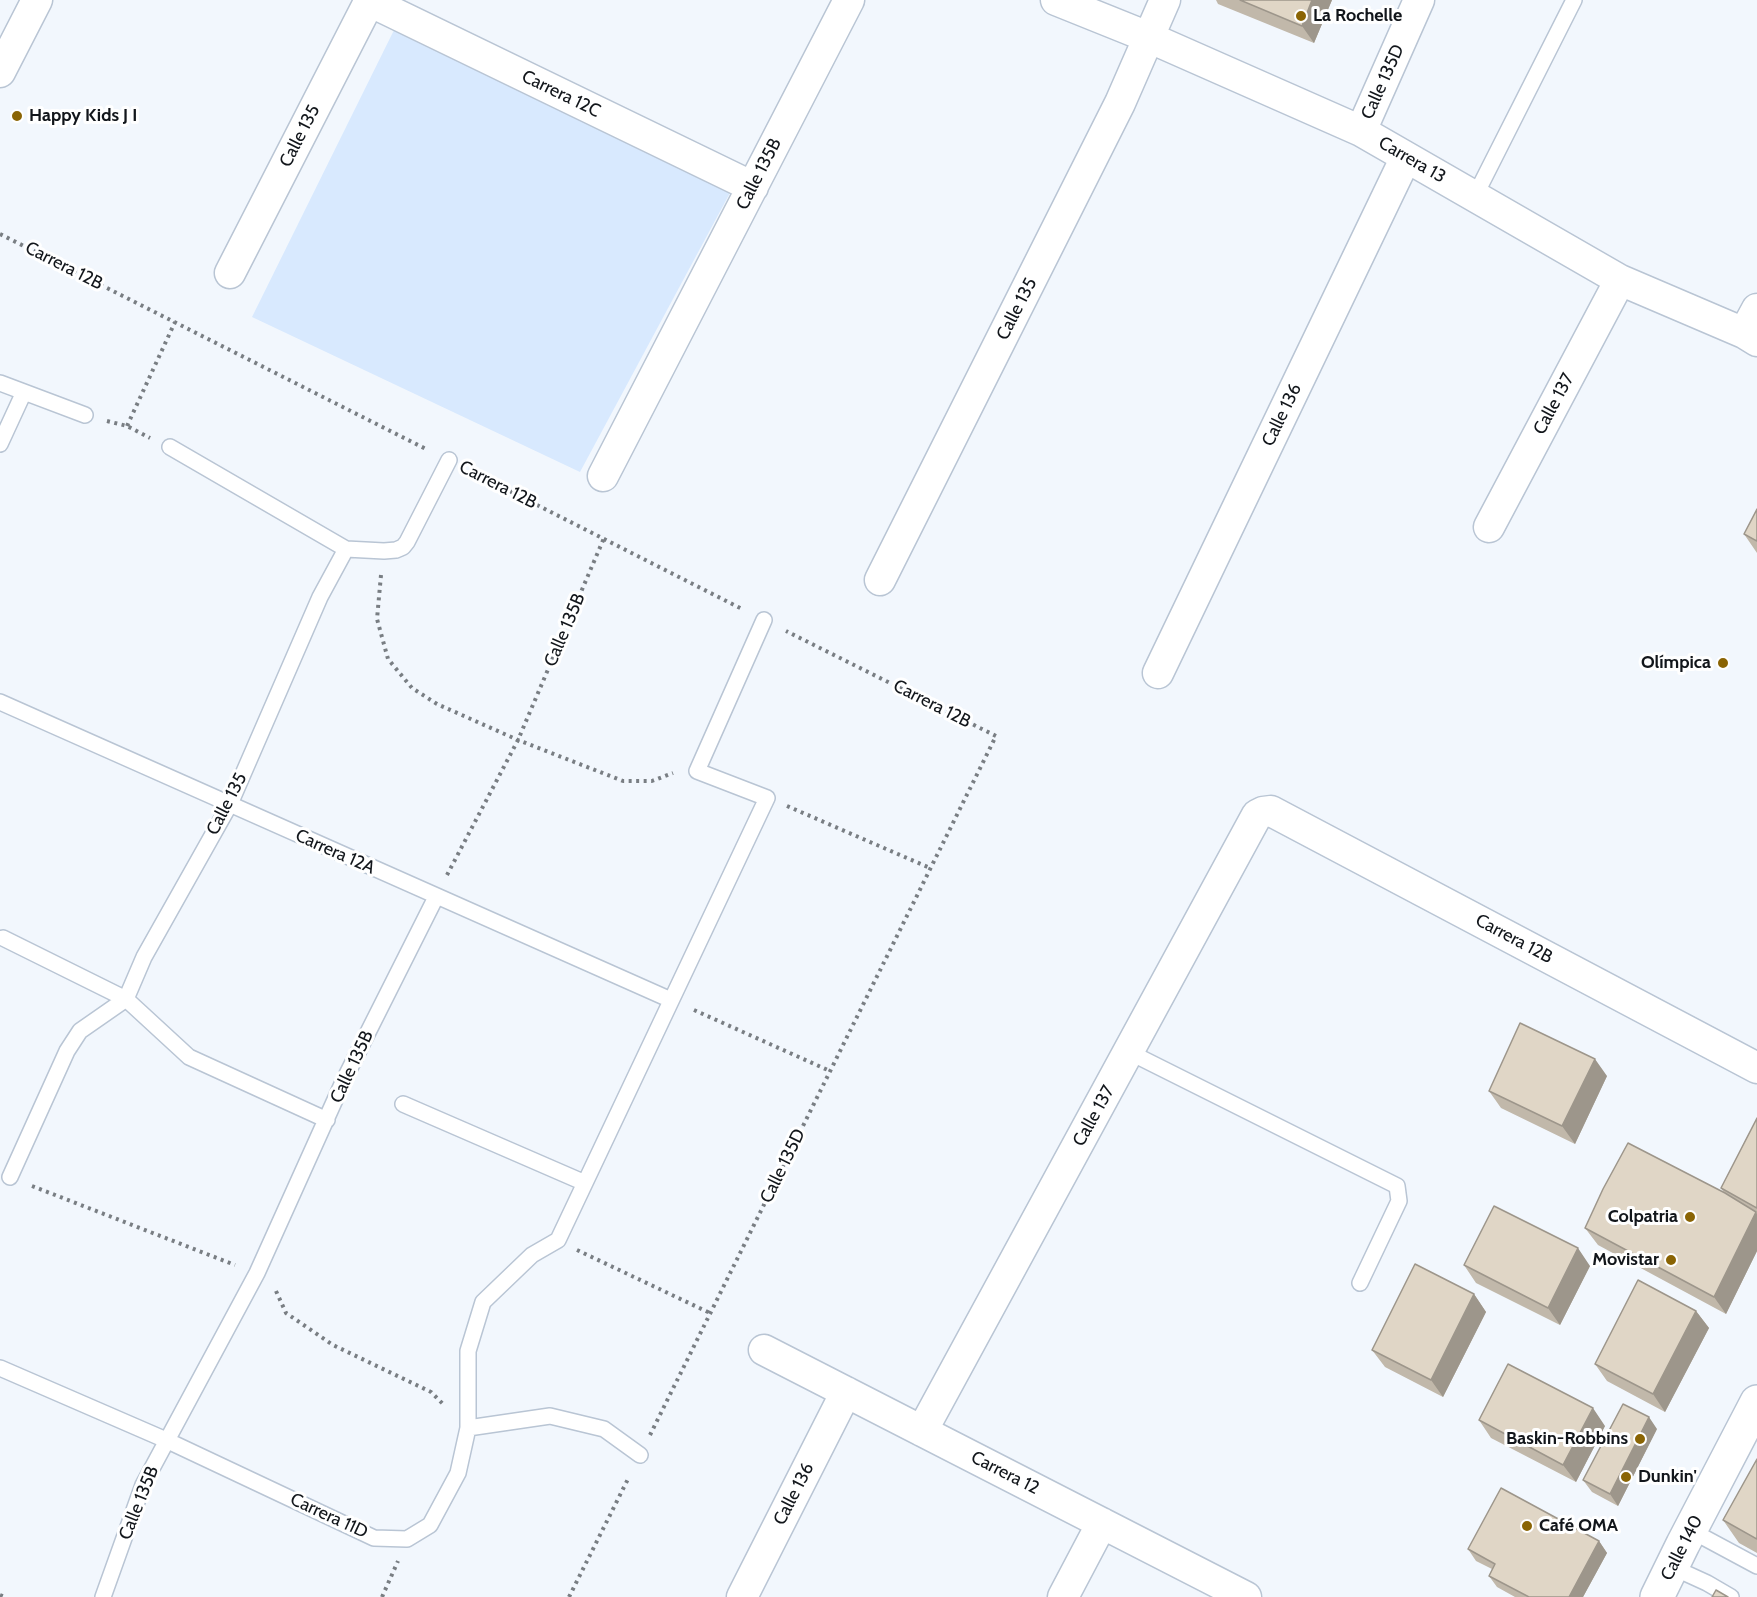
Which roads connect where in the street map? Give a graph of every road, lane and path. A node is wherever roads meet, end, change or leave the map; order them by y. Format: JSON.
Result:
{"nodes":[{"id":1,"x":37,"y":0,"type":"edge"},
{"id":2,"x":849,"y":0,"type":"edge"},
{"id":3,"x":1056,"y":0,"type":"edge"},
{"id":4,"x":1165,"y":0,"type":"edge"},
{"id":5,"x":1419,"y":0,"type":"edge"},
{"id":6,"x":1574,"y":0,"type":"edge"},
{"id":7,"x":370,"y":1,"type":"edge"},
{"id":8,"x":1148,"y":37,"type":"junction"},
{"id":9,"x":0,"y":72,"type":"edge"},
{"id":10,"x":1361,"y":132,"type":"junction"},
{"id":11,"x":1406,"y":157,"type":"junction"},
{"id":12,"x":753,"y":187,"type":"junction"},
{"id":13,"x":1475,"y":196,"type":"junction"},
{"id":14,"x":0,"y":234,"type":"edge"},
{"id":15,"x":230,"y":273,"type":"dead end"},
{"id":16,"x":1620,"y":280,"type":"junction"},
{"id":17,"x":175,"y":322,"type":"junction"},
{"id":18,"x":1752,"y":328,"type":"edge"},
{"id":19,"x":0,"y":383,"type":"edge"},
{"id":20,"x":24,"y":392,"type":"junction"},
{"id":21,"x":85,"y":415,"type":"joint"},
{"id":22,"x":127,"y":426,"type":"junction"},
{"id":23,"x":0,"y":444,"type":"edge"},
{"id":24,"x":170,"y":447,"type":"joint"},
{"id":25,"x":448,"y":460,"type":"junction"},
{"id":26,"x":603,"y":476,"type":"dead end"},
{"id":27,"x":1489,"y":527,"type":"dead end"},
{"id":28,"x":604,"y":538,"type":"junction"},
{"id":29,"x":346,"y":549,"type":"junction"},
{"id":30,"x":384,"y":551,"type":"junction"},
{"id":31,"x":880,"y":580,"type":"dead end"},
{"id":32,"x":764,"y":620,"type":"junction"},
{"id":33,"x":1158,"y":673,"type":"dead end"},
{"id":34,"x":0,"y":702,"type":"edge"},
{"id":35,"x":996,"y":736,"type":"joint"},
{"id":36,"x":518,"y":740,"type":"junction"},
{"id":37,"x":697,"y":771,"type":"junction"},
{"id":38,"x":767,"y":798,"type":"junction"},
{"id":39,"x":230,"y":804,"type":"junction"},
{"id":40,"x":1271,"y":811,"type":"joint"},
{"id":41,"x":930,"y":868,"type":"junction"},
{"id":42,"x":436,"y":897,"type":"junction"},
{"id":43,"x":3,"y":938,"type":"dead end"},
{"id":44,"x":126,"y":999,"type":"junction"},
{"id":45,"x":671,"y":1000,"type":"junction"},
{"id":46,"x":1129,"y":1052,"type":"junction"},
{"id":47,"x":1757,"y":1068,"type":"edge"},
{"id":48,"x":830,"y":1071,"type":"junction"},
{"id":49,"x":404,"y":1104,"type":"dead end"},
{"id":50,"x":327,"y":1120,"type":"junction"},
{"id":51,"x":10,"y":1177,"type":"joint"},
{"id":52,"x":585,"y":1183,"type":"junction"},
{"id":53,"x":558,"y":1240,"type":"junction"},
{"id":54,"x":257,"y":1273,"type":"junction"},
{"id":55,"x":1360,"y":1283,"type":"dead end"},
{"id":56,"x":710,"y":1313,"type":"junction"},
{"id":57,"x":764,"y":1350,"type":"dead end"},
{"id":58,"x":0,"y":1368,"type":"edge"},
{"id":59,"x":846,"y":1392,"type":"junction"},
{"id":60,"x":1757,"y":1402,"type":"edge"},
{"id":61,"x":468,"y":1428,"type":"junction"},
{"id":62,"x":922,"y":1431,"type":"junction"},
{"id":63,"x":166,"y":1440,"type":"junction"},
{"id":64,"x":640,"y":1455,"type":"junction"},
{"id":65,"x":1102,"y":1523,"type":"junction"},
{"id":66,"x":1690,"y":1530,"type":"junction"},
{"id":67,"x":407,"y":1539,"type":"junction"},
{"id":68,"x":1757,"y":1566,"type":"edge"},
{"id":69,"x":1672,"y":1567,"type":"junction"},
{"id":70,"x":0,"y":1594,"type":"edge"},
{"id":71,"x":5,"y":1597,"type":"edge"},
{"id":72,"x":103,"y":1597,"type":"edge"},
{"id":73,"x":382,"y":1597,"type":"edge"},
{"id":74,"x":570,"y":1597,"type":"edge"},
{"id":75,"x":742,"y":1597,"type":"edge"},
{"id":76,"x":1063,"y":1597,"type":"edge"},
{"id":77,"x":1246,"y":1597,"type":"edge"},
{"id":78,"x":1657,"y":1597,"type":"edge"},
{"id":79,"x":1731,"y":1597,"type":"edge"}],
"edges":[{"from":1,"to":9,"type":"street"},
{"from":2,"to":12,"type":"street","name":"Calle 135B"},
{"from":3,"to":8,"type":"street","name":"Carrera 13"},
{"from":4,"to":8,"type":"street","name":"Calle 135"},
{"from":5,"to":10,"type":"street","name":"Calle 135D"},
{"from":6,"to":13,"type":"lane"},
{"from":7,"to":12,"type":"street","name":"Carrera 12C"},
{"from":7,"to":15,"type":"street","name":"Calle 135"},
{"from":8,"to":10,"type":"street","name":"Carrera 13"},
{"from":8,"to":31,"type":"street","name":"Calle 135"},
{"from":10,"to":11,"type":"street","name":"Carrera 13"},
{"from":11,"to":13,"type":"street","name":"Carrera 13"},
{"from":11,"to":33,"type":"street","name":"Calle 136"},
{"from":12,"to":26,"type":"street","name":"Calle 135B"},
{"from":13,"to":16,"type":"street","name":"Carrera 13"},
{"from":14,"to":17,"type":"path","name":"Carrera 12B"},
{"from":16,"to":18,"type":"street","name":"Carrera 13"},
{"from":16,"to":27,"type":"street","name":"Calle 137"},
{"from":17,"to":22,"type":"path"},
{"from":17,"to":25,"type":"path","name":"Carrera 12B"},
{"from":19,"to":20,"type":"lane"},
{"from":20,"to":21,"type":"lane"},
{"from":20,"to":23,"type":"lane"},
{"from":21,"to":22,"type":"path"},
{"from":22,"to":24,"type":"path"},
{"from":24,"to":29,"type":"lane"},
{"from":25,"to":28,"type":"path","name":"Carrera 12B"},
{"from":25,"to":30,"type":"lane"},
{"from":28,"to":32,"type":"path","name":"Carrera 12B"},
{"from":28,"to":36,"type":"path","name":"Calle 135B"},
{"from":29,"to":30,"type":"lane"},
{"from":29,"to":39,"type":"lane","name":"Calle 135"},
{"from":30,"to":36,"type":"path"},
{"from":32,"to":35,"type":"path","name":"Carrera 12B"},
{"from":32,"to":37,"type":"lane"},
{"from":34,"to":39,"type":"lane","name":"Carrera 12A"},
{"from":35,"to":41,"type":"path","name":"Calle 135D"},
{"from":36,"to":37,"type":"path"},
{"from":36,"to":42,"type":"path","name":"Calle 135B"},
{"from":37,"to":38,"type":"lane"},
{"from":38,"to":41,"type":"path"},
{"from":38,"to":45,"type":"lane"},
{"from":39,"to":42,"type":"lane","name":"Carrera 12A"},
{"from":39,"to":44,"type":"lane","name":"Calle 135"},
{"from":40,"to":46,"type":"street","name":"Calle 137"},
{"from":40,"to":47,"type":"street","name":"Carrera 12B"},
{"from":41,"to":48,"type":"path","name":"Calle 135D"},
{"from":42,"to":45,"type":"lane","name":"Carrera 12A"},
{"from":42,"to":50,"type":"lane","name":"Calle 135B"},
{"from":43,"to":44,"type":"lane"},
{"from":44,"to":50,"type":"lane"},
{"from":44,"to":51,"type":"lane"},
{"from":45,"to":48,"type":"path"},
{"from":45,"to":52,"type":"lane"},
{"from":46,"to":55,"type":"lane"},
{"from":46,"to":62,"type":"street","name":"Calle 137"},
{"from":48,"to":56,"type":"path","name":"Calle 135D"},
{"from":49,"to":52,"type":"lane"},
{"from":50,"to":54,"type":"lane","name":"Calle 135B"},
{"from":51,"to":54,"type":"path"},
{"from":52,"to":53,"type":"lane"},
{"from":53,"to":56,"type":"path"},
{"from":53,"to":61,"type":"lane"},
{"from":54,"to":61,"type":"path"},
{"from":54,"to":63,"type":"lane","name":"Calle 135B"},
{"from":56,"to":64,"type":"path","name":"Calle 135D"},
{"from":57,"to":59,"type":"street","name":"Carrera 12"},
{"from":58,"to":63,"type":"lane","name":"Carrera 11D"},
{"from":59,"to":62,"type":"street","name":"Carrera 12"},
{"from":59,"to":75,"type":"street","name":"Calle 136"},
{"from":60,"to":66,"type":"street","name":"Calle 140"},
{"from":61,"to":64,"type":"lane"},
{"from":61,"to":67,"type":"lane"},
{"from":62,"to":65,"type":"street","name":"Carrera 12"},
{"from":63,"to":67,"type":"lane","name":"Carrera 11D"},
{"from":63,"to":72,"type":"lane","name":"Calle 135B"},
{"from":64,"to":74,"type":"path","name":"Calle 135D"},
{"from":65,"to":76,"type":"street"},
{"from":65,"to":77,"type":"street","name":"Carrera 12"},
{"from":66,"to":68,"type":"lane"},
{"from":66,"to":69,"type":"street","name":"Calle 140"},
{"from":67,"to":73,"type":"path"},
{"from":69,"to":78,"type":"street","name":"Calle 140"},
{"from":69,"to":79,"type":"lane"},
{"from":70,"to":71,"type":"path"}]}
